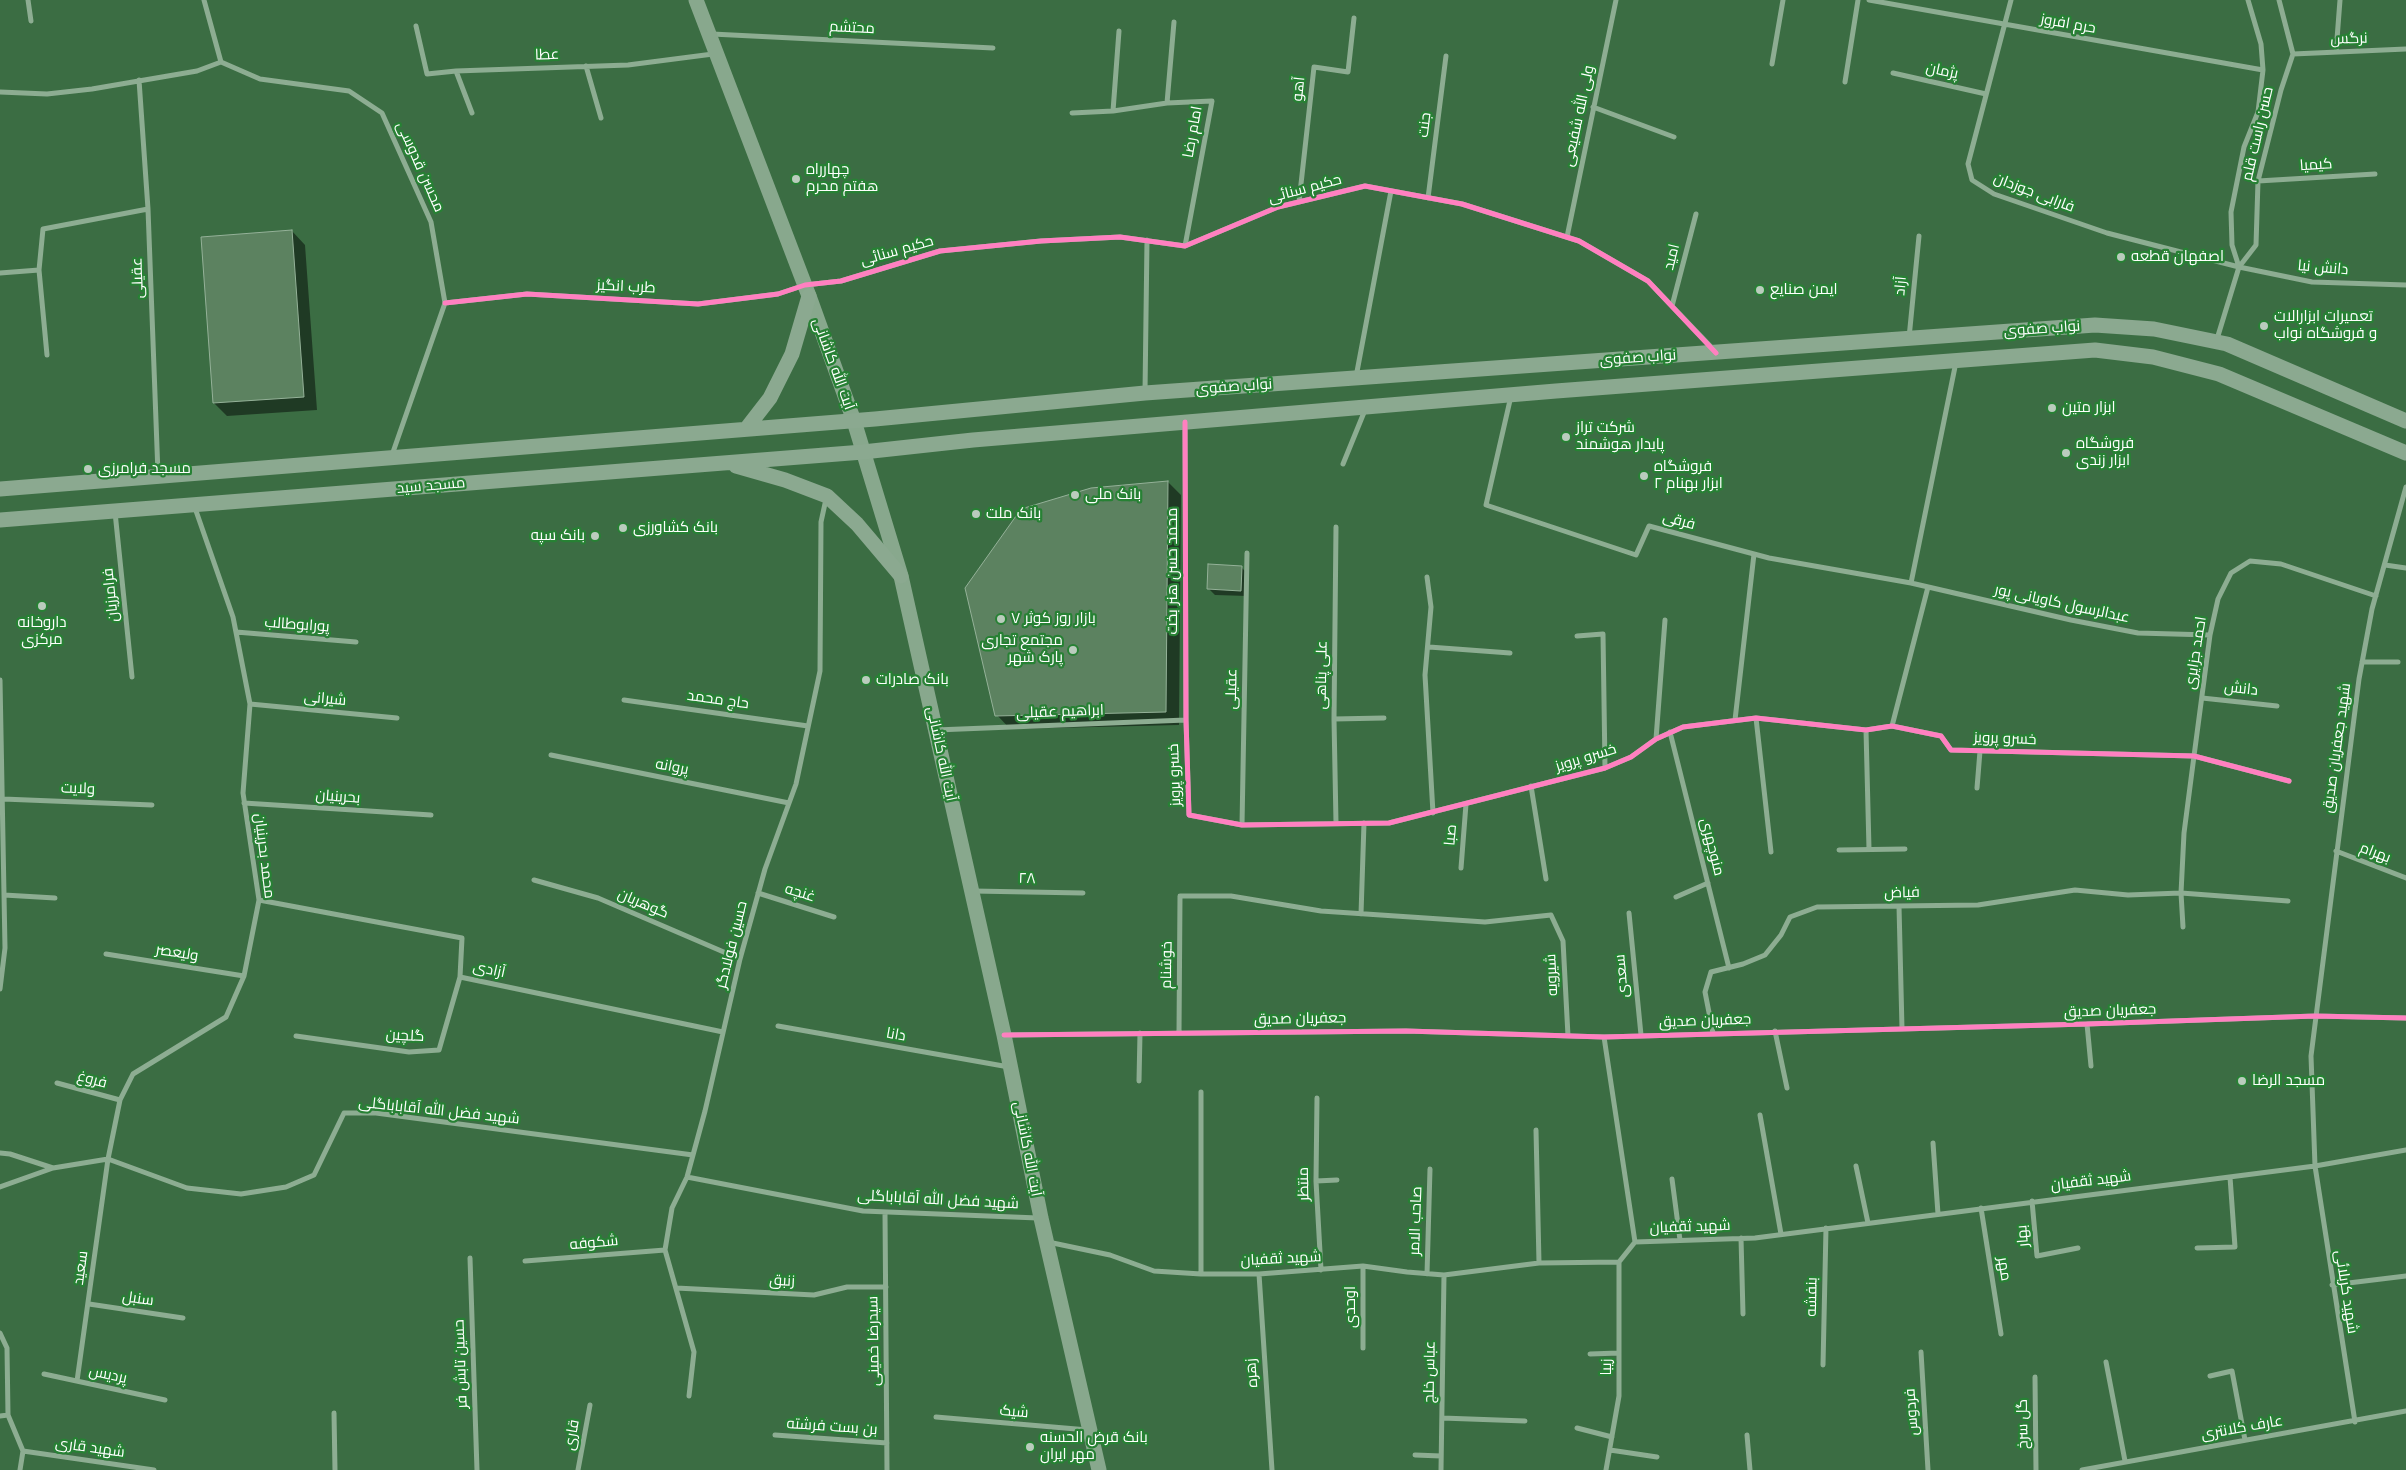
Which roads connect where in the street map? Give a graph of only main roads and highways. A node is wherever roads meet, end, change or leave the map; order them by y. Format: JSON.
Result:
{"nodes":[{"id":1,"x":696,"y":0,"type":"edge"},
{"id":2,"x":807,"y":290,"type":"junction"},
{"id":3,"x":854,"y":421,"type":"junction"},
{"id":4,"x":2406,"y":421,"type":"edge"},
{"id":5,"x":746,"y":429,"type":"junction"},
{"id":6,"x":863,"y":452,"type":"junction"},
{"id":7,"x":2406,"y":454,"type":"edge"},
{"id":8,"x":724,"y":462,"type":"junction"},
{"id":9,"x":0,"y":489,"type":"edge"},
{"id":10,"x":0,"y":520,"type":"edge"},
{"id":11,"x":901,"y":576,"type":"junction"},
{"id":12,"x":1099,"y":1470,"type":"edge"}],
"edges":[{"from":1,"to":2,"type":"main road","name":"آیت الله کاشانی"},
{"from":2,"to":3,"type":"main road","name":"آیت الله کاشانی"},
{"from":2,"to":5,"type":"main road"},
{"from":3,"to":4,"type":"main road","name":"نواب صفوی"},
{"from":3,"to":5,"type":"main road","name":"مسجد سید"},
{"from":3,"to":6,"type":"main road","name":"آیت الله کاشانی"},
{"from":5,"to":9,"type":"main road","name":"مسجد سید"},
{"from":6,"to":7,"type":"main road","name":"نواب صفوی"},
{"from":6,"to":8,"type":"main road","name":"مسجد سید"},
{"from":6,"to":11,"type":"main road","name":"آیت الله کاشانی"},
{"from":8,"to":10,"type":"main road","name":"مسجد سید"},
{"from":8,"to":11,"type":"main road"},
{"from":11,"to":12,"type":"main road","name":"آیت الله کاشانی"}]}
